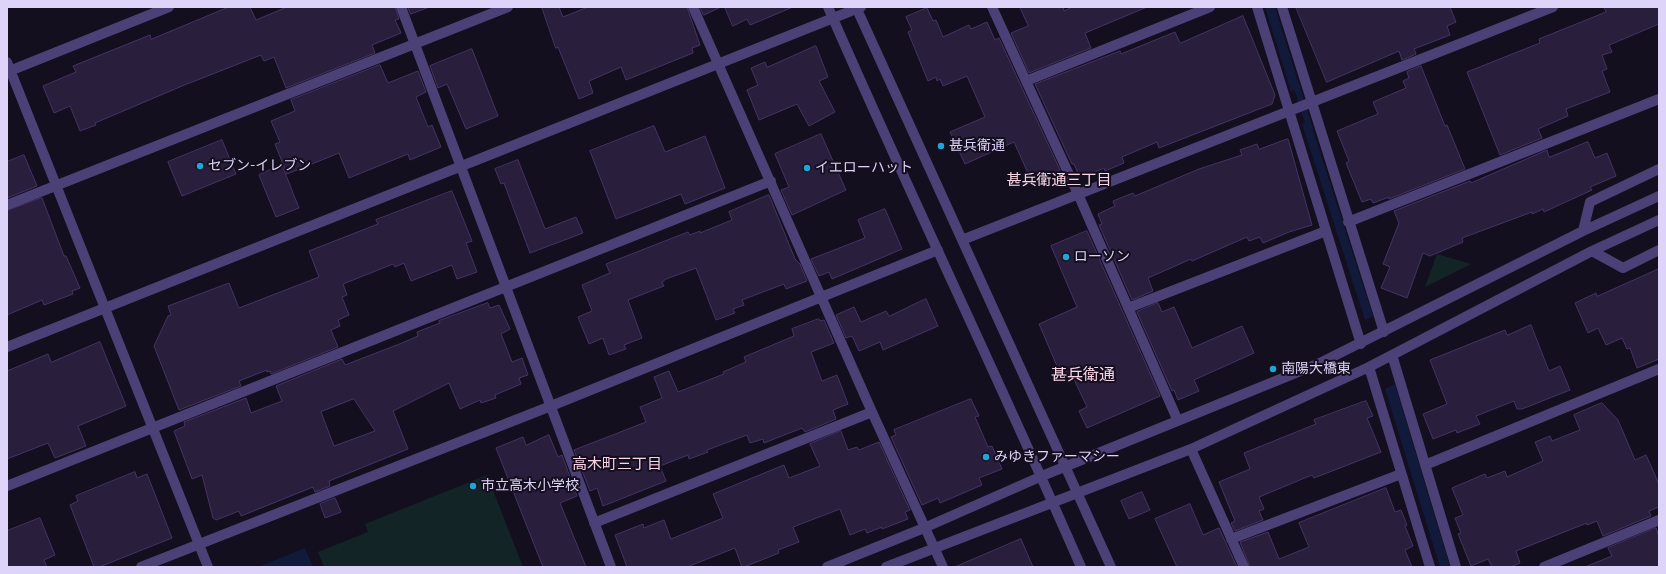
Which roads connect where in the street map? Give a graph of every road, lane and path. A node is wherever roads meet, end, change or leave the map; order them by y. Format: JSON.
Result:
{"nodes":[{"id":1,"x":169,"y":7,"type":"edge"},
{"id":2,"x":400,"y":7,"type":"edge"},
{"id":3,"x":508,"y":7,"type":"edge"},
{"id":4,"x":692,"y":7,"type":"edge"},
{"id":5,"x":828,"y":7,"type":"edge"},
{"id":6,"x":858,"y":7,"type":"edge"},
{"id":7,"x":992,"y":7,"type":"edge"},
{"id":8,"x":1210,"y":7,"type":"edge"},
{"id":9,"x":1257,"y":7,"type":"edge"},
{"id":10,"x":1282,"y":7,"type":"edge"},
{"id":11,"x":1553,"y":7,"type":"edge"},
{"id":12,"x":833,"y":18,"type":"junction"},
{"id":13,"x":415,"y":45,"type":"junction"},
{"id":14,"x":717,"y":63,"type":"junction"},
{"id":15,"x":8,"y":68,"type":"edge"},
{"id":16,"x":1026,"y":81,"type":"junction"},
{"id":17,"x":1659,"y":99,"type":"edge"},
{"id":18,"x":1311,"y":104,"type":"junction"},
{"id":19,"x":1291,"y":111,"type":"junction"},
{"id":20,"x":461,"y":166,"type":"junction"},
{"id":21,"x":1659,"y":169,"type":"edge"},
{"id":22,"x":771,"y":181,"type":"junction"},
{"id":23,"x":56,"y":186,"type":"junction"},
{"id":24,"x":1078,"y":194,"type":"junction"},
{"id":25,"x":1659,"y":196,"type":"edge"},
{"id":26,"x":7,"y":205,"type":"edge"},
{"id":27,"x":1659,"y":220,"type":"edge"},
{"id":28,"x":1348,"y":222,"type":"junction"},
{"id":29,"x":1326,"y":231,"type":"junction"},
{"id":30,"x":1583,"y":231,"type":"junction"},
{"id":31,"x":962,"y":240,"type":"junction"},
{"id":32,"x":938,"y":250,"type":"junction"},
{"id":33,"x":1659,"y":250,"type":"edge"},
{"id":34,"x":1592,"y":251,"type":"junction"},
{"id":35,"x":506,"y":287,"type":"junction"},
{"id":36,"x":821,"y":296,"type":"junction"},
{"id":37,"x":105,"y":308,"type":"junction"},
{"id":38,"x":1128,"y":308,"type":"junction"},
{"id":39,"x":1384,"y":332,"type":"junction"},
{"id":40,"x":1361,"y":344,"type":"junction"},
{"id":41,"x":7,"y":347,"type":"edge"},
{"id":42,"x":1392,"y":355,"type":"junction"},
{"id":43,"x":1369,"y":367,"type":"junction"},
{"id":44,"x":1659,"y":370,"type":"edge"},
{"id":45,"x":551,"y":406,"type":"junction"},
{"id":46,"x":872,"y":412,"type":"junction"},
{"id":47,"x":1178,"y":421,"type":"junction"},
{"id":48,"x":153,"y":428,"type":"junction"},
{"id":49,"x":1191,"y":449,"type":"junction"},
{"id":50,"x":1425,"y":465,"type":"junction"},
{"id":51,"x":1066,"y":466,"type":"junction"},
{"id":52,"x":1401,"y":474,"type":"junction"},
{"id":53,"x":1042,"y":476,"type":"junction"},
{"id":54,"x":7,"y":486,"type":"edge"},
{"id":55,"x":1078,"y":493,"type":"junction"},
{"id":56,"x":1053,"y":503,"type":"junction"},
{"id":57,"x":1659,"y":520,"type":"edge"},
{"id":58,"x":594,"y":522,"type":"junction"},
{"id":59,"x":924,"y":528,"type":"junction"},
{"id":60,"x":1231,"y":539,"type":"junction"},
{"id":61,"x":199,"y":544,"type":"junction"},
{"id":62,"x":934,"y":549,"type":"junction"},
{"id":63,"x":142,"y":567,"type":"edge"},
{"id":64,"x":208,"y":567,"type":"edge"},
{"id":65,"x":611,"y":567,"type":"edge"},
{"id":66,"x":827,"y":567,"type":"edge"},
{"id":67,"x":886,"y":567,"type":"edge"},
{"id":68,"x":943,"y":567,"type":"edge"},
{"id":69,"x":1082,"y":567,"type":"edge"},
{"id":70,"x":1111,"y":567,"type":"edge"},
{"id":71,"x":1244,"y":567,"type":"edge"},
{"id":72,"x":1430,"y":567,"type":"edge"},
{"id":73,"x":1456,"y":567,"type":"edge"},
{"id":74,"x":1544,"y":567,"type":"edge"}],
"edges":[{"from":1,"to":15,"type":"street"},
{"from":2,"to":13,"type":"street"},
{"from":3,"to":13,"type":"street"},
{"from":4,"to":14,"type":"street"},
{"from":5,"to":12,"type":"street"},
{"from":6,"to":12,"type":"street"},
{"from":6,"to":31,"type":"street"},
{"from":7,"to":16,"type":"street"},
{"from":8,"to":16,"type":"street"},
{"from":9,"to":19,"type":"street"},
{"from":10,"to":18,"type":"street"},
{"from":11,"to":18,"type":"street"},
{"from":12,"to":14,"type":"street"},
{"from":12,"to":32,"type":"street"},
{"from":13,"to":20,"type":"street"},
{"from":13,"to":23,"type":"street"},
{"from":14,"to":20,"type":"street"},
{"from":14,"to":22,"type":"street"},
{"from":15,"to":23,"type":"street"},
{"from":16,"to":24,"type":"street"},
{"from":17,"to":28,"type":"street"},
{"from":18,"to":19,"type":"street"},
{"from":18,"to":28,"type":"street"},
{"from":19,"to":24,"type":"street"},
{"from":19,"to":29,"type":"street"},
{"from":20,"to":35,"type":"street"},
{"from":20,"to":37,"type":"street"},
{"from":21,"to":30,"type":"street"},
{"from":22,"to":35,"type":"street"},
{"from":22,"to":36,"type":"street"},
{"from":23,"to":26,"type":"street"},
{"from":23,"to":37,"type":"street"},
{"from":24,"to":31,"type":"street"},
{"from":24,"to":38,"type":"street"},
{"from":25,"to":30,"type":"street"},
{"from":27,"to":34,"type":"street"},
{"from":28,"to":39,"type":"street"},
{"from":29,"to":38,"type":"street"},
{"from":29,"to":40,"type":"street"},
{"from":30,"to":39,"type":"street"},
{"from":31,"to":51,"type":"street"},
{"from":32,"to":36,"type":"street"},
{"from":32,"to":53,"type":"street"},
{"from":33,"to":34,"type":"street"},
{"from":34,"to":42,"type":"street"},
{"from":35,"to":45,"type":"street"},
{"from":35,"to":48,"type":"street"},
{"from":36,"to":45,"type":"street"},
{"from":36,"to":46,"type":"street"},
{"from":37,"to":41,"type":"street"},
{"from":37,"to":48,"type":"street"},
{"from":38,"to":47,"type":"street"},
{"from":39,"to":40,"type":"street"},
{"from":40,"to":47,"type":"street"},
{"from":42,"to":43,"type":"street"},
{"from":42,"to":50,"type":"street"},
{"from":43,"to":49,"type":"street"},
{"from":43,"to":52,"type":"street"},
{"from":44,"to":50,"type":"street"},
{"from":45,"to":58,"type":"street"},
{"from":45,"to":61,"type":"street"},
{"from":46,"to":58,"type":"street"},
{"from":46,"to":59,"type":"street"},
{"from":47,"to":51,"type":"street"},
{"from":48,"to":54,"type":"street"},
{"from":48,"to":61,"type":"street"},
{"from":49,"to":55,"type":"street"},
{"from":49,"to":60,"type":"street"},
{"from":50,"to":73,"type":"street"},
{"from":51,"to":53,"type":"street"},
{"from":51,"to":55,"type":"street"},
{"from":52,"to":60,"type":"street"},
{"from":52,"to":72,"type":"street"},
{"from":53,"to":56,"type":"street"},
{"from":53,"to":59,"type":"street"},
{"from":55,"to":56,"type":"street"},
{"from":55,"to":70,"type":"street"},
{"from":56,"to":62,"type":"street"},
{"from":56,"to":69,"type":"street"},
{"from":57,"to":74,"type":"street"},
{"from":58,"to":65,"type":"street"},
{"from":59,"to":62,"type":"street"},
{"from":59,"to":66,"type":"street"},
{"from":60,"to":71,"type":"street"},
{"from":61,"to":63,"type":"street"},
{"from":61,"to":64,"type":"street"},
{"from":62,"to":67,"type":"street"},
{"from":62,"to":68,"type":"street"}]}
